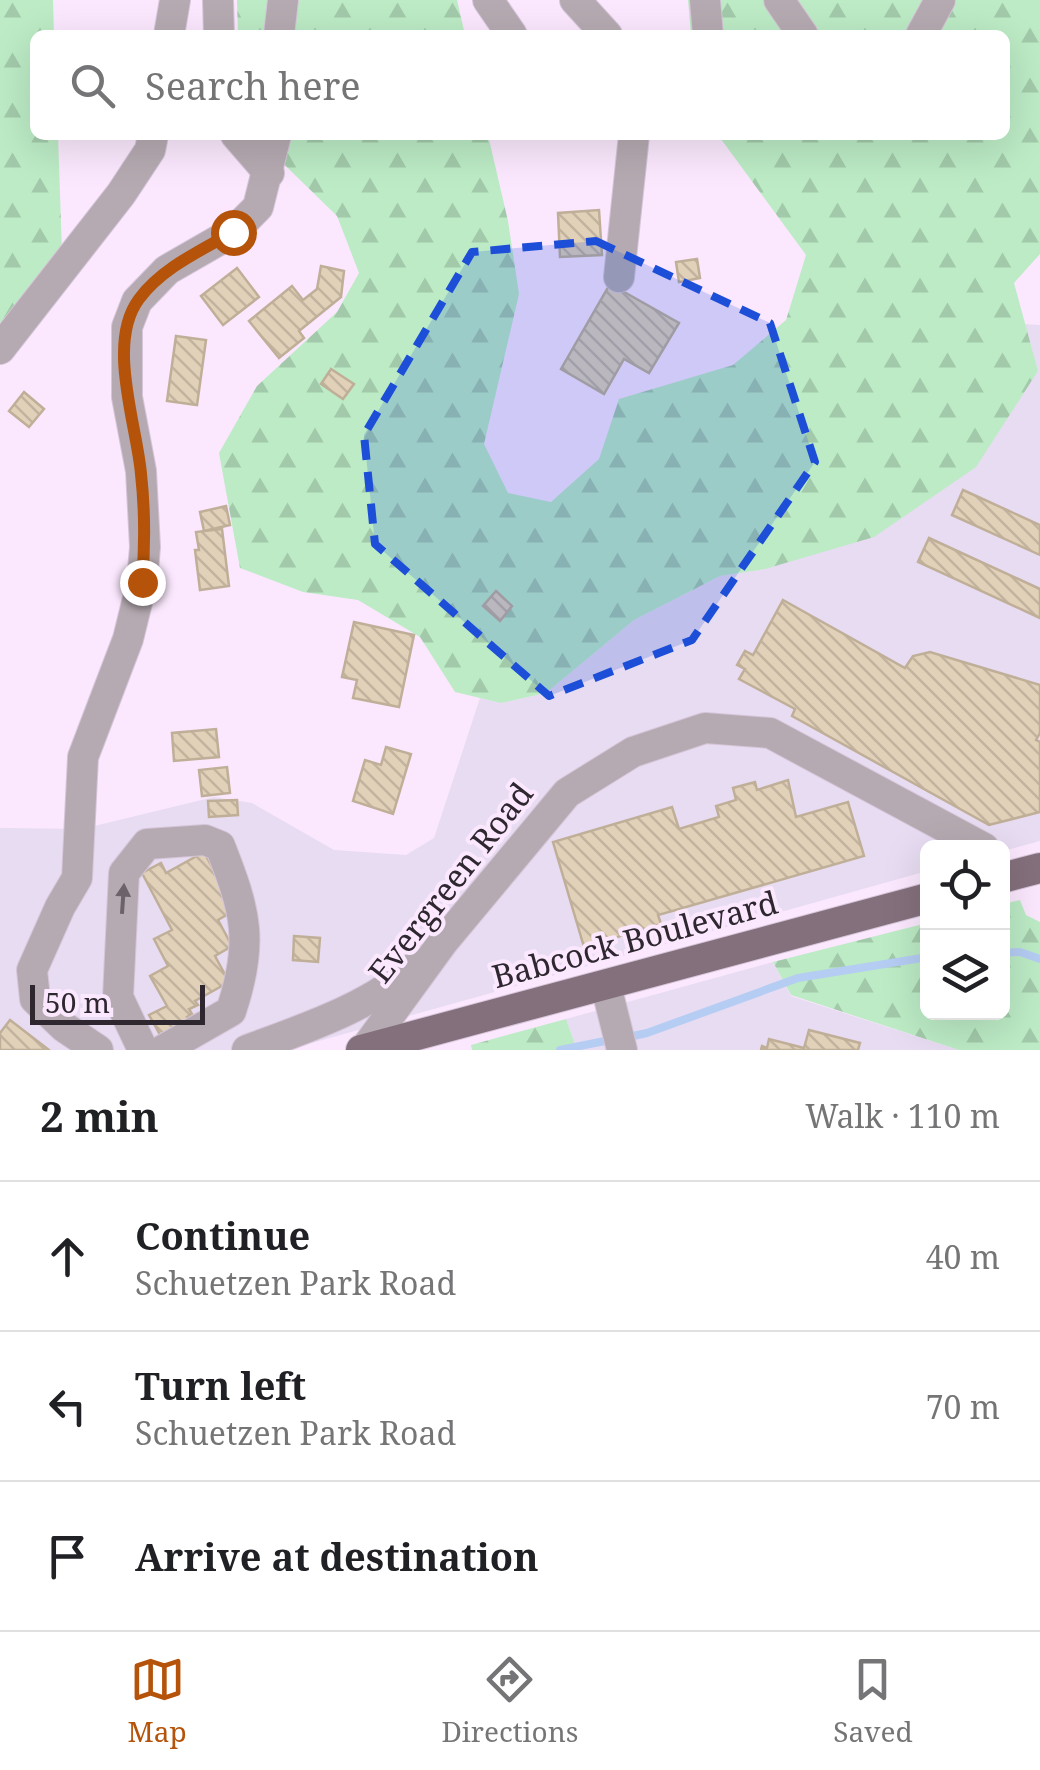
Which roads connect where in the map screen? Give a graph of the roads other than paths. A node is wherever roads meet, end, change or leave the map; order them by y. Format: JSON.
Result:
{"nodes":[{"id":1,"x":175,"y":0,"type":"edge"},
{"id":2,"x":218,"y":0,"type":"edge"},
{"id":3,"x":282,"y":0,"type":"edge"},
{"id":4,"x":488,"y":0,"type":"edge"},
{"id":5,"x":576,"y":0,"type":"edge"},
{"id":6,"x":706,"y":0,"type":"edge"},
{"id":7,"x":779,"y":0,"type":"edge"},
{"id":8,"x":940,"y":0,"type":"edge"},
{"id":9,"x":169,"y":30,"type":"edge"},
{"id":10,"x":218,"y":30,"type":"edge"},
{"id":11,"x":279,"y":30,"type":"edge"},
{"id":12,"x":509,"y":30,"type":"edge"},
{"id":13,"x":603,"y":30,"type":"edge"},
{"id":14,"x":708,"y":30,"type":"edge"},
{"id":15,"x":799,"y":30,"type":"edge"},
{"id":16,"x":923,"y":30,"type":"edge"},
{"id":17,"x":152,"y":140,"type":"edge"},
{"id":18,"x":240,"y":140,"type":"edge"},
{"id":19,"x":275,"y":140,"type":"edge"},
{"id":20,"x":634,"y":140,"type":"edge"},
{"id":21,"x":269,"y":174,"type":"junction"},
{"id":22,"x":620,"y":277,"type":"dead end"},
{"id":23,"x":0,"y":349,"type":"edge"},
{"id":24,"x":969,"y":840,"type":"edge"},
{"id":25,"x":1040,"y":868,"type":"edge"},
{"id":26,"x":1010,"y":873,"type":"edge"},
{"id":27,"x":920,"y":901,"type":"edge"},
{"id":28,"x":442,"y":942,"type":"junction"},
{"id":29,"x":609,"y":999,"type":"junction"},
{"id":30,"x":98,"y":1050,"type":"edge"},
{"id":31,"x":144,"y":1050,"type":"edge"},
{"id":32,"x":163,"y":1050,"type":"edge"},
{"id":33,"x":247,"y":1050,"type":"edge"},
{"id":34,"x":363,"y":1050,"type":"edge"},
{"id":35,"x":622,"y":1050,"type":"edge"}],
"edges":[{"from":1,"to":9,"type":"street"},
{"from":2,"to":10,"type":"street"},
{"from":3,"to":11,"type":"street"},
{"from":4,"to":12,"type":"street"},
{"from":5,"to":13,"type":"street"},
{"from":6,"to":14,"type":"street"},
{"from":7,"to":15,"type":"street"},
{"from":8,"to":16,"type":"street"},
{"from":17,"to":23,"type":"street"},
{"from":18,"to":21,"type":"street"},
{"from":19,"to":21,"type":"street"},
{"from":20,"to":22,"type":"street"},
{"from":21,"to":30,"type":"street"},
{"from":24,"to":28,"type":"street","name":"Evergreen Road"},
{"from":25,"to":26,"type":"main road"},
{"from":27,"to":29,"type":"main road","name":"Babcock Boulevard"},
{"from":28,"to":33,"type":"street"},
{"from":28,"to":34,"type":"street","name":"Evergreen Road"},
{"from":29,"to":34,"type":"main road","name":"Babcock Boulevard"},
{"from":29,"to":35,"type":"street"},
{"from":31,"to":32,"type":"street","one_way":true}]}
